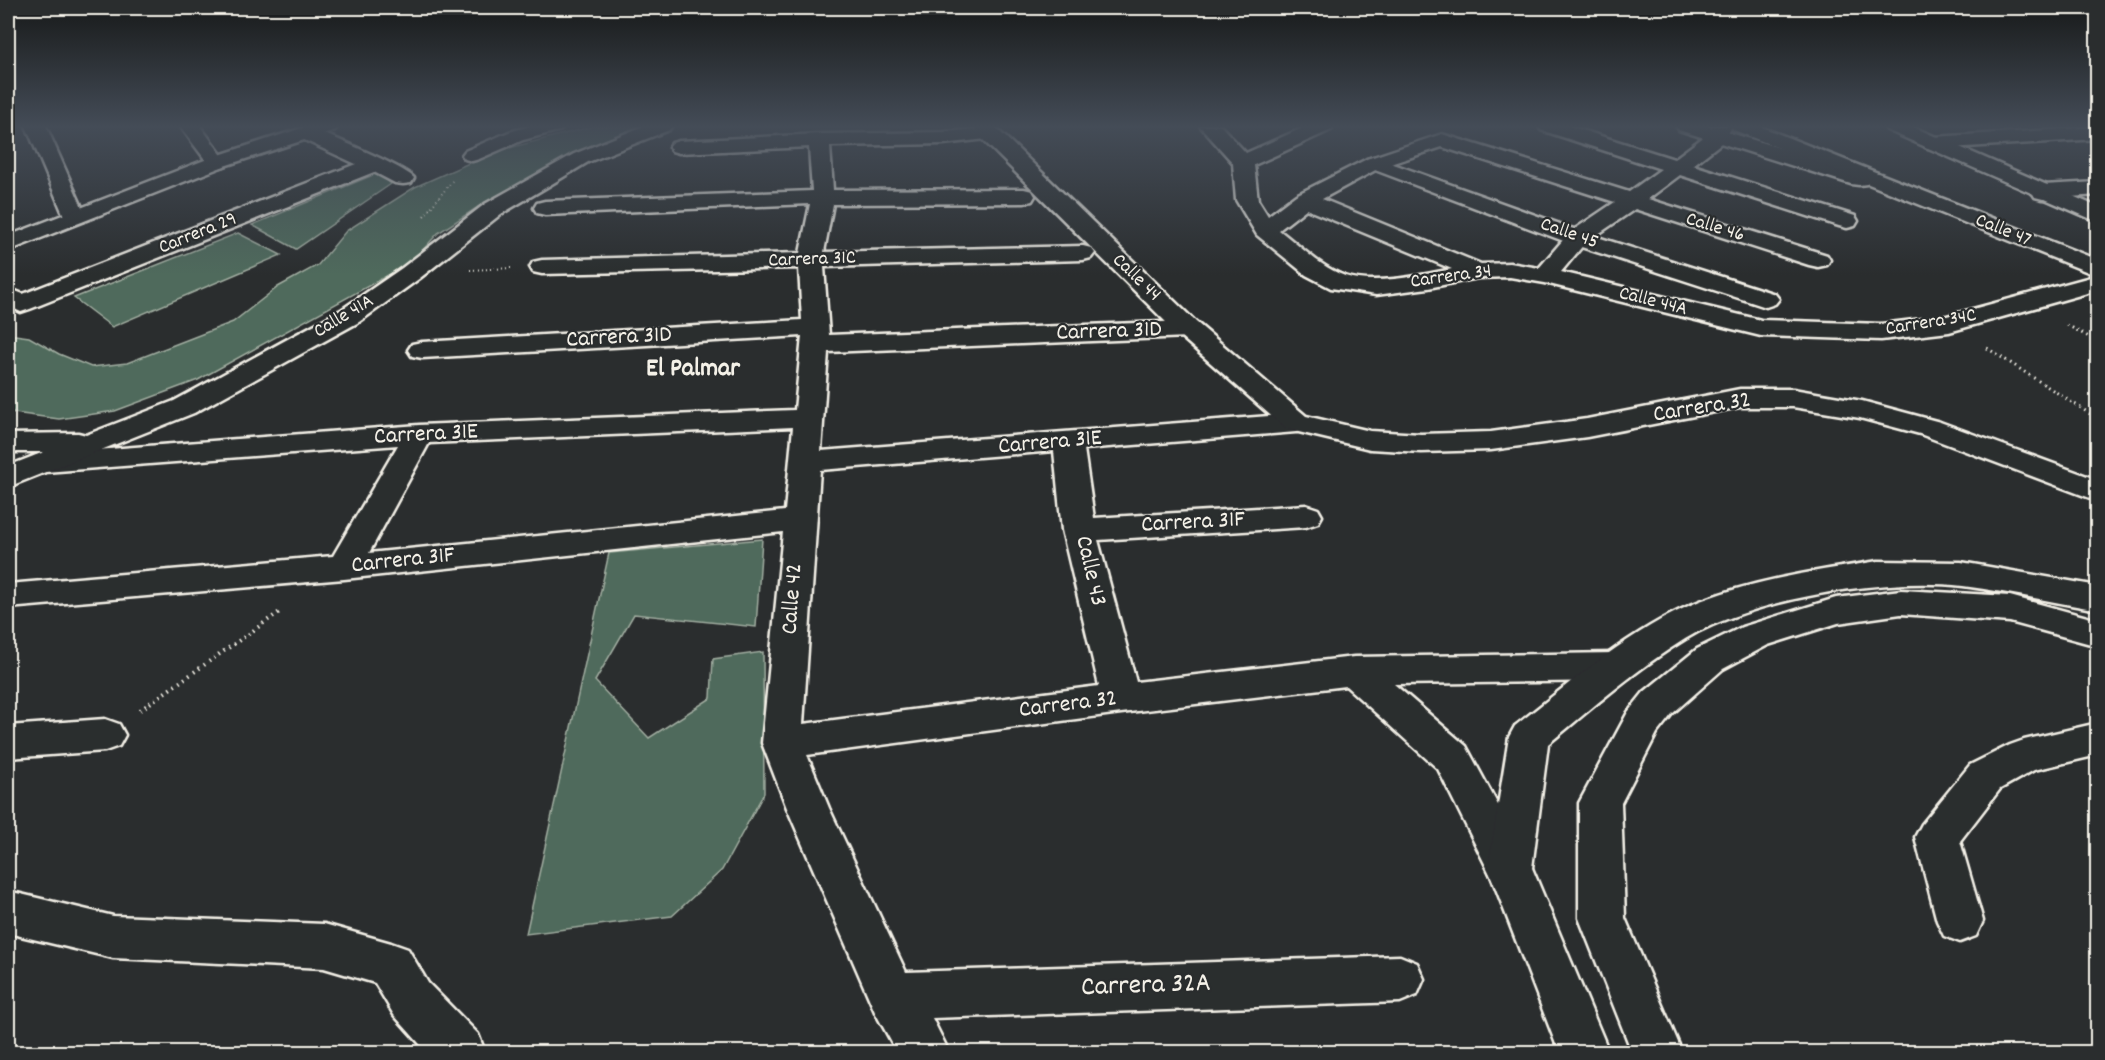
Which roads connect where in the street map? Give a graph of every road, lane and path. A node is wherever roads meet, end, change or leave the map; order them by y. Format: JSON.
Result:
{"nodes":[{"id":1,"x":57,"y":175,"type":"edge"},
{"id":2,"x":182,"y":175,"type":"edge"},
{"id":3,"x":345,"y":175,"type":"edge"},
{"id":4,"x":398,"y":175,"type":"edge"},
{"id":5,"x":551,"y":175,"type":"edge"},
{"id":6,"x":821,"y":175,"type":"edge"},
{"id":7,"x":1032,"y":175,"type":"edge"},
{"id":8,"x":1244,"y":175,"type":"edge"},
{"id":9,"x":1351,"y":175,"type":"edge"},
{"id":10,"x":1408,"y":175,"type":"edge"},
{"id":11,"x":1550,"y":175,"type":"edge"},
{"id":12,"x":1666,"y":175,"type":"edge"},
{"id":13,"x":1700,"y":175,"type":"edge"},
{"id":14,"x":1849,"y":175,"type":"edge"},
{"id":15,"x":1863,"y":175,"type":"edge"},
{"id":16,"x":2006,"y":175,"type":"edge"},
{"id":17,"x":403,"y":178,"type":"dead end"},
{"id":18,"x":1859,"y":179,"type":"dead end"},
{"id":19,"x":2097,"y":188,"type":"edge"},
{"id":20,"x":2043,"y":192,"type":"junction"},
{"id":21,"x":1024,"y":196,"type":"dead end"},
{"id":22,"x":823,"y":197,"type":"junction"},
{"id":23,"x":1305,"y":200,"type":"junction"},
{"id":24,"x":1630,"y":202,"type":"junction"},
{"id":25,"x":545,"y":208,"type":"dead end"},
{"id":26,"x":2097,"y":215,"type":"edge"},
{"id":27,"x":75,"y":216,"type":"junction"},
{"id":28,"x":1847,"y":221,"type":"dead end"},
{"id":29,"x":1265,"y":230,"type":"junction"},
{"id":30,"x":1577,"y":238,"type":"junction"},
{"id":31,"x":8,"y":244,"type":"edge"},
{"id":32,"x":1083,"y":253,"type":"dead end"},
{"id":33,"x":811,"y":260,"type":"junction"},
{"id":34,"x":1818,"y":260,"type":"dead end"},
{"id":35,"x":542,"y":267,"type":"joint"},
{"id":36,"x":2097,"y":270,"type":"edge"},
{"id":37,"x":1478,"y":271,"type":"junction"},
{"id":38,"x":411,"y":273,"type":"junction"},
{"id":39,"x":1545,"y":276,"type":"junction"},
{"id":40,"x":2097,"y":282,"type":"edge"},
{"id":41,"x":1766,"y":299,"type":"dead end"},
{"id":42,"x":14,"y":300,"type":"edge"},
{"id":43,"x":1949,"y":324,"type":"junction"},
{"id":44,"x":1761,"y":328,"type":"joint"},
{"id":45,"x":1188,"y":329,"type":"junction"},
{"id":46,"x":815,"y":336,"type":"junction"},
{"id":47,"x":422,"y":350,"type":"dead end"},
{"id":48,"x":807,"y":418,"type":"junction"},
{"id":49,"x":2097,"y":419,"type":"edge"},
{"id":50,"x":1296,"y":423,"type":"junction"},
{"id":51,"x":419,"y":435,"type":"junction"},
{"id":52,"x":98,"y":442,"type":"junction"},
{"id":53,"x":1068,"y":442,"type":"junction"},
{"id":54,"x":8,"y":444,"type":"edge"},
{"id":55,"x":804,"y":462,"type":"junction"},
{"id":56,"x":45,"y":463,"type":"junction"},
{"id":57,"x":10,"y":478,"type":"edge"},
{"id":58,"x":2097,"y":491,"type":"edge"},
{"id":59,"x":1306,"y":516,"type":"dead end"},
{"id":60,"x":799,"y":520,"type":"junction"},
{"id":61,"x":1079,"y":530,"type":"junction"},
{"id":62,"x":344,"y":567,"type":"junction"},
{"id":63,"x":8,"y":596,"type":"edge"},
{"id":64,"x":2097,"y":598,"type":"edge"},
{"id":65,"x":287,"y":607,"type":"dead end"},
{"id":66,"x":2097,"y":633,"type":"edge"},
{"id":67,"x":1617,"y":667,"type":"junction"},
{"id":68,"x":1354,"y":671,"type":"junction"},
{"id":69,"x":1121,"y":698,"type":"junction"},
{"id":70,"x":105,"y":735,"type":"joint"},
{"id":71,"x":2097,"y":739,"type":"edge"},
{"id":72,"x":8,"y":742,"type":"edge"},
{"id":73,"x":782,"y":743,"type":"junction"},
{"id":74,"x":1510,"y":868,"type":"junction"},
{"id":75,"x":8,"y":912,"type":"edge"},
{"id":76,"x":1960,"y":921,"type":"dead end"},
{"id":77,"x":1400,"y":979,"type":"dead end"},
{"id":78,"x":892,"y":996,"type":"junction"},
{"id":79,"x":460,"y":1053,"type":"edge"},
{"id":80,"x":924,"y":1053,"type":"edge"},
{"id":81,"x":1584,"y":1053,"type":"edge"},
{"id":82,"x":1657,"y":1053,"type":"edge"}],
"edges":[{"from":1,"to":27,"type":"street"},
{"from":2,"to":27,"type":"street"},
{"from":3,"to":42,"type":"street","name":"Carrera 29"},
{"from":4,"to":17,"type":"street"},
{"from":5,"to":38,"type":"street","name":"Calle 41A"},
{"from":6,"to":22,"type":"street","name":"Calle 42"},
{"from":7,"to":45,"type":"street","name":"Calle 44"},
{"from":8,"to":29,"type":"street"},
{"from":9,"to":23,"type":"street"},
{"from":10,"to":30,"type":"street","name":"Calle 45"},
{"from":11,"to":24,"type":"street","name":"Calle 46"},
{"from":12,"to":24,"type":"street"},
{"from":13,"to":28,"type":"street"},
{"from":14,"to":18,"type":"street"},
{"from":15,"to":36,"type":"street","name":"Calle 47"},
{"from":16,"to":20,"type":"street"},
{"from":19,"to":20,"type":"street"},
{"from":20,"to":26,"type":"street"},
{"from":21,"to":22,"type":"street"},
{"from":22,"to":25,"type":"street"},
{"from":22,"to":33,"type":"street","name":"Calle 42"},
{"from":23,"to":29,"type":"street"},
{"from":23,"to":37,"type":"street"},
{"from":24,"to":30,"type":"street"},
{"from":24,"to":34,"type":"street","name":"Calle 46"},
{"from":27,"to":31,"type":"street"},
{"from":29,"to":37,"type":"street","name":"Carrera 34"},
{"from":30,"to":39,"type":"street"},
{"from":30,"to":41,"type":"street","name":"Calle 45"},
{"from":32,"to":33,"type":"street","name":"Carrera 31C"},
{"from":33,"to":35,"type":"street","name":"Carrera 31C"},
{"from":33,"to":46,"type":"street","name":"Calle 42"},
{"from":35,"to":38,"type":"path"},
{"from":37,"to":39,"type":"street","name":"Carrera 34"},
{"from":38,"to":52,"type":"street","name":"Calle 41A"},
{"from":39,"to":44,"type":"street","name":"Calle 44A"},
{"from":40,"to":43,"type":"street","name":"Carrera 34C"},
{"from":43,"to":44,"type":"street","name":"Carrera 34C"},
{"from":43,"to":49,"type":"path"},
{"from":45,"to":46,"type":"street","name":"Carrera 31D"},
{"from":45,"to":50,"type":"street","name":"Calle 44"},
{"from":46,"to":47,"type":"street","name":"Carrera 31D"},
{"from":46,"to":48,"type":"street","name":"Calle 42"},
{"from":48,"to":51,"type":"street","name":"Carrera 31E"},
{"from":48,"to":55,"type":"street","name":"Calle 42"},
{"from":50,"to":53,"type":"street","name":"Carrera 31E"},
{"from":50,"to":58,"type":"street","name":"Carrera 32"},
{"from":51,"to":56,"type":"street","name":"Carrera 31E"},
{"from":51,"to":62,"type":"street"},
{"from":52,"to":54,"type":"street"},
{"from":52,"to":56,"type":"street","name":"Calle 41A"},
{"from":53,"to":55,"type":"street","name":"Carrera 31E"},
{"from":53,"to":61,"type":"street","name":"Calle 43"},
{"from":55,"to":60,"type":"street","name":"Calle 42"},
{"from":56,"to":57,"type":"street","name":"Calle 41A"},
{"from":59,"to":61,"type":"street","name":"Carrera 31F"},
{"from":60,"to":62,"type":"street","name":"Carrera 31F"},
{"from":60,"to":73,"type":"street","name":"Calle 42"},
{"from":61,"to":69,"type":"street","name":"Calle 43"},
{"from":62,"to":63,"type":"street","name":"Carrera 31F"},
{"from":64,"to":67,"type":"street"},
{"from":65,"to":70,"type":"path"},
{"from":66,"to":82,"type":"street"},
{"from":67,"to":68,"type":"street","name":"Carrera 32"},
{"from":67,"to":74,"type":"street"},
{"from":68,"to":69,"type":"street","name":"Carrera 32"},
{"from":68,"to":74,"type":"street"},
{"from":69,"to":73,"type":"street","name":"Carrera 32"},
{"from":70,"to":72,"type":"street"},
{"from":71,"to":76,"type":"street"},
{"from":73,"to":78,"type":"street","name":"Calle 42"},
{"from":74,"to":81,"type":"street"},
{"from":75,"to":79,"type":"street"},
{"from":77,"to":78,"type":"street","name":"Carrera 32A"},
{"from":78,"to":80,"type":"street","name":"Calle 42"}]}
